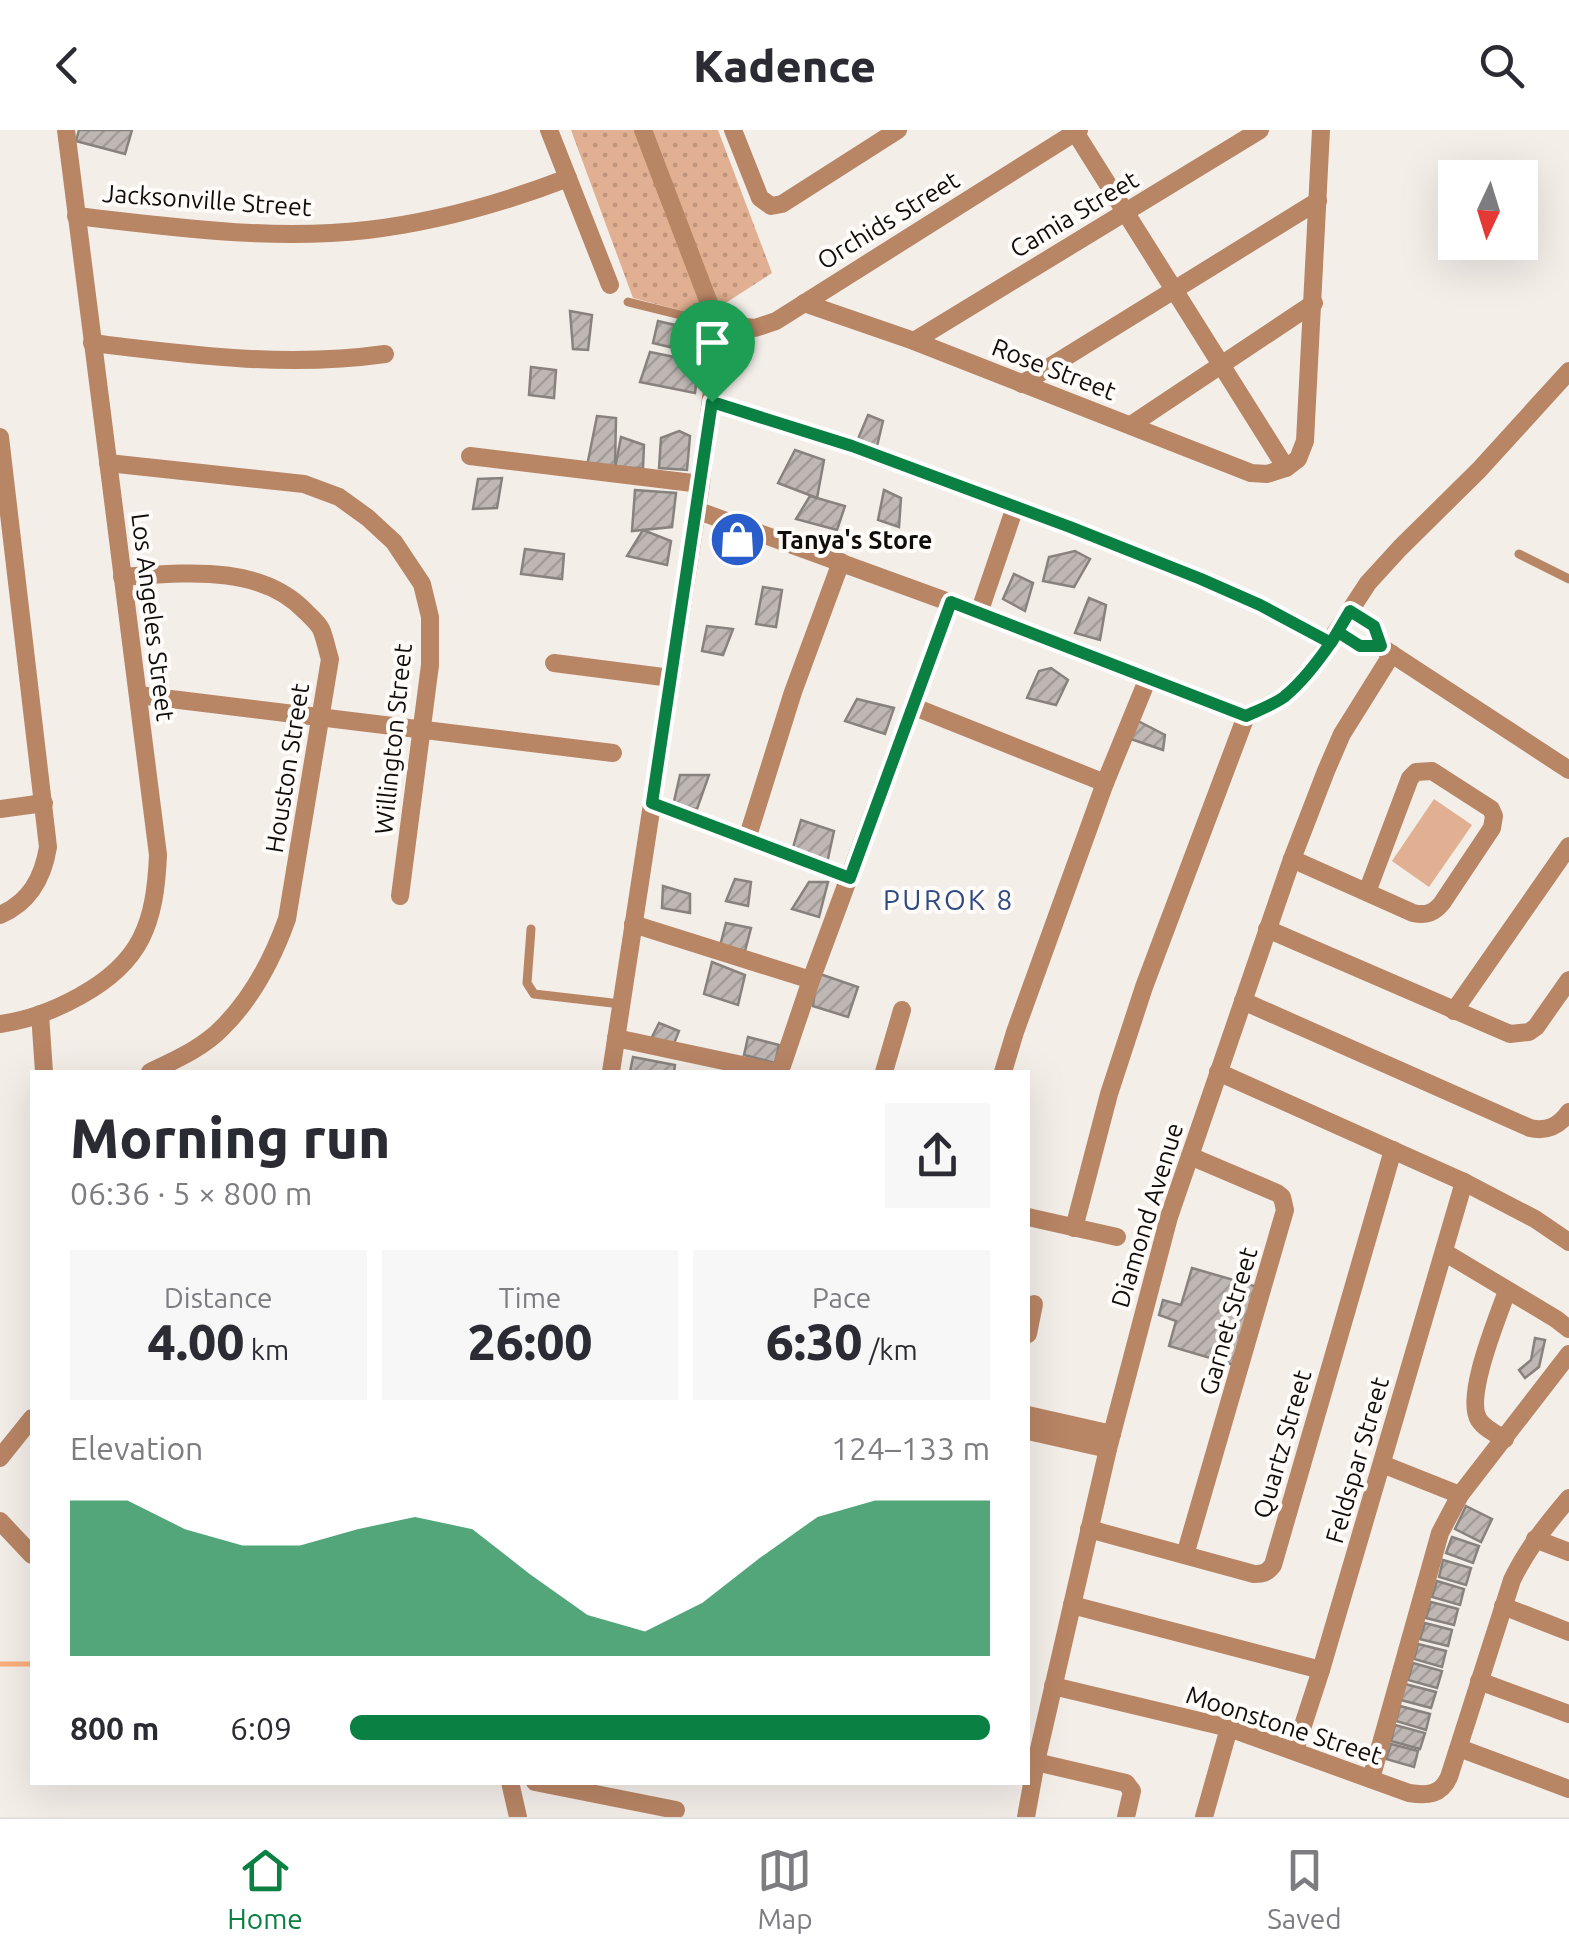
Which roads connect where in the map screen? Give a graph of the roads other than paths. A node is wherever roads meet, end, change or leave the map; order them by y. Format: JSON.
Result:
{"nodes":[{"id":1,"x":66,"y":130,"type":"edge"},
{"id":2,"x":550,"y":130,"type":"edge"},
{"id":3,"x":643,"y":130,"type":"edge"},
{"id":4,"x":734,"y":130,"type":"edge"},
{"id":5,"x":898,"y":130,"type":"edge"},
{"id":6,"x":1260,"y":130,"type":"edge"},
{"id":7,"x":1321,"y":130,"type":"edge"},
{"id":8,"x":1077,"y":131,"type":"edge"},
{"id":9,"x":568,"y":178,"type":"junction"},
{"id":10,"x":1318,"y":201,"type":"junction"},
{"id":11,"x":1125,"y":212,"type":"junction"},
{"id":12,"x":76,"y":216,"type":"junction"},
{"id":13,"x":610,"y":285,"type":"dead end"},
{"id":14,"x":1174,"y":290,"type":"junction"},
{"id":15,"x":628,"y":302,"type":"dead end"},
{"id":16,"x":804,"y":303,"type":"junction"},
{"id":17,"x":1314,"y":304,"type":"junction"},
{"id":18,"x":717,"y":324,"type":"junction"},
{"id":19,"x":914,"y":341,"type":"junction"},
{"id":20,"x":92,"y":343,"type":"junction"},
{"id":21,"x":385,"y":354,"type":"dead end"},
{"id":22,"x":1221,"y":365,"type":"junction"},
{"id":23,"x":1569,"y":371,"type":"edge"},
{"id":24,"x":1022,"y":384,"type":"junction"},
{"id":25,"x":712,"y":402,"type":"junction"},
{"id":26,"x":1131,"y":424,"type":"junction"},
{"id":27,"x":0,"y":437,"type":"edge"},
{"id":28,"x":470,"y":456,"type":"dead end"},
{"id":29,"x":108,"y":463,"type":"junction"},
{"id":30,"x":1286,"y":468,"type":"junction"},
{"id":31,"x":701,"y":484,"type":"junction"},
{"id":32,"x":1015,"y":507,"type":"junction"},
{"id":33,"x":696,"y":510,"type":"junction"},
{"id":34,"x":1519,"y":554,"type":"dead end"},
{"id":35,"x":841,"y":562,"type":"junction"},
{"id":36,"x":122,"y":577,"type":"junction"},
{"id":37,"x":1569,"y":579,"type":"edge"},
{"id":38,"x":951,"y":602,"type":"junction"},
{"id":39,"x":1350,"y":611,"type":"junction"},
{"id":40,"x":979,"y":613,"type":"junction"},
{"id":41,"x":1334,"y":637,"type":"junction"},
{"id":42,"x":1387,"y":650,"type":"junction"},
{"id":43,"x":554,"y":662,"type":"dead end"},
{"id":44,"x":671,"y":678,"type":"junction"},
{"id":45,"x":1148,"y":678,"type":"junction"},
{"id":46,"x":138,"y":695,"type":"junction"},
{"id":47,"x":912,"y":706,"type":"junction"},
{"id":48,"x":1246,"y":716,"type":"junction"},
{"id":49,"x":320,"y":717,"type":"junction"},
{"id":50,"x":422,"y":730,"type":"junction"},
{"id":51,"x":614,"y":753,"type":"dead end"},
{"id":52,"x":1569,"y":770,"type":"edge"},
{"id":53,"x":1105,"y":784,"type":"junction"},
{"id":54,"x":44,"y":803,"type":"junction"},
{"id":55,"x":652,"y":803,"type":"junction"},
{"id":56,"x":0,"y":809,"type":"edge"},
{"id":57,"x":746,"y":838,"type":"junction"},
{"id":58,"x":1569,"y":846,"type":"edge"},
{"id":59,"x":1292,"y":859,"type":"junction"},
{"id":60,"x":850,"y":878,"type":"junction"},
{"id":61,"x":1367,"y":892,"type":"junction"},
{"id":62,"x":400,"y":896,"type":"dead end"},
{"id":63,"x":0,"y":915,"type":"edge"},
{"id":64,"x":633,"y":924,"type":"junction"},
{"id":65,"x":531,"y":929,"type":"dead end"},
{"id":66,"x":1268,"y":929,"type":"junction"},
{"id":67,"x":811,"y":980,"type":"junction"},
{"id":68,"x":1569,"y":980,"type":"edge"},
{"id":69,"x":1243,"y":1000,"type":"junction"},
{"id":70,"x":621,"y":1004,"type":"junction"},
{"id":71,"x":902,"y":1010,"type":"dead end"},
{"id":72,"x":1454,"y":1012,"type":"junction"},
{"id":73,"x":40,"y":1014,"type":"junction"},
{"id":74,"x":0,"y":1024,"type":"edge"},
{"id":75,"x":616,"y":1038,"type":"junction"},
{"id":76,"x":44,"y":1070,"type":"edge"},
{"id":77,"x":154,"y":1070,"type":"edge"},
{"id":78,"x":611,"y":1070,"type":"edge"},
{"id":79,"x":768,"y":1070,"type":"edge"},
{"id":80,"x":778,"y":1070,"type":"edge"},
{"id":81,"x":885,"y":1070,"type":"edge"},
{"id":82,"x":1004,"y":1070,"type":"edge"},
{"id":83,"x":1218,"y":1072,"type":"junction"},
{"id":84,"x":1569,"y":1112,"type":"edge"},
{"id":85,"x":1394,"y":1150,"type":"junction"},
{"id":86,"x":1190,"y":1156,"type":"junction"},
{"id":87,"x":1464,"y":1182,"type":"junction"},
{"id":88,"x":1030,"y":1218,"type":"edge"},
{"id":89,"x":1074,"y":1228,"type":"junction"},
{"id":90,"x":1117,"y":1237,"type":"dead end"},
{"id":91,"x":1569,"y":1242,"type":"edge"},
{"id":92,"x":1444,"y":1252,"type":"junction"},
{"id":93,"x":1507,"y":1290,"type":"junction"},
{"id":94,"x":1034,"y":1304,"type":"dead end"},
{"id":95,"x":1030,"y":1324,"type":"edge"},
{"id":96,"x":1569,"y":1329,"type":"edge"},
{"id":97,"x":1569,"y":1354,"type":"edge"},
{"id":98,"x":1030,"y":1416,"type":"edge"},
{"id":99,"x":30,"y":1420,"type":"edge"},
{"id":100,"x":1030,"y":1431,"type":"edge"},
{"id":101,"x":1504,"y":1439,"type":"junction"},
{"id":102,"x":1110,"y":1441,"type":"junction"},
{"id":103,"x":0,"y":1458,"type":"edge"},
{"id":104,"x":1382,"y":1464,"type":"junction"},
{"id":105,"x":1460,"y":1495,"type":"junction"},
{"id":106,"x":1569,"y":1498,"type":"edge"},
{"id":107,"x":0,"y":1521,"type":"edge"},
{"id":108,"x":1089,"y":1529,"type":"junction"},
{"id":109,"x":1536,"y":1539,"type":"junction"},
{"id":110,"x":1569,"y":1552,"type":"edge"},
{"id":111,"x":30,"y":1553,"type":"edge"},
{"id":112,"x":1185,"y":1556,"type":"junction"},
{"id":113,"x":1072,"y":1605,"type":"junction"},
{"id":114,"x":1503,"y":1606,"type":"junction"},
{"id":115,"x":1569,"y":1632,"type":"edge"},
{"id":116,"x":1322,"y":1670,"type":"junction"},
{"id":117,"x":1479,"y":1680,"type":"junction"},
{"id":118,"x":1053,"y":1686,"type":"junction"},
{"id":119,"x":1569,"y":1714,"type":"edge"},
{"id":120,"x":1230,"y":1728,"type":"junction"},
{"id":121,"x":1458,"y":1748,"type":"junction"},
{"id":122,"x":1295,"y":1750,"type":"junction"},
{"id":123,"x":1036,"y":1762,"type":"junction"},
{"id":124,"x":1371,"y":1779,"type":"junction"},
{"id":125,"x":511,"y":1785,"type":"edge"},
{"id":126,"x":551,"y":1785,"type":"edge"},
{"id":127,"x":1569,"y":1788,"type":"edge"},
{"id":128,"x":676,"y":1810,"type":"dead end"},
{"id":129,"x":518,"y":1817,"type":"edge"},
{"id":130,"x":1026,"y":1817,"type":"edge"},
{"id":131,"x":1126,"y":1817,"type":"edge"},
{"id":132,"x":1204,"y":1817,"type":"edge"}],
"edges":[{"from":1,"to":12,"type":"street","name":"Los Angeles Street"},
{"from":2,"to":9,"type":"street"},
{"from":3,"to":18,"type":"street"},
{"from":4,"to":5,"type":"street"},
{"from":6,"to":11,"type":"street","name":"Camia Street"},
{"from":7,"to":10,"type":"street"},
{"from":8,"to":11,"type":"street"},
{"from":8,"to":16,"type":"street","name":"Orchids Street"},
{"from":9,"to":12,"type":"street","name":"Jacksonville Street"},
{"from":9,"to":13,"type":"street"},
{"from":10,"to":14,"type":"street"},
{"from":10,"to":17,"type":"street"},
{"from":11,"to":14,"type":"street"},
{"from":11,"to":19,"type":"street","name":"Camia Street"},
{"from":12,"to":20,"type":"street","name":"Los Angeles Street"},
{"from":14,"to":22,"type":"street"},
{"from":14,"to":24,"type":"street"},
{"from":15,"to":18,"type":"lane"},
{"from":16,"to":18,"type":"street","name":"Orchids Street"},
{"from":16,"to":19,"type":"street","name":"Rose Street"},
{"from":17,"to":22,"type":"street"},
{"from":17,"to":30,"type":"street"},
{"from":18,"to":25,"type":"street"},
{"from":19,"to":24,"type":"street","name":"Rose Street"},
{"from":20,"to":21,"type":"street"},
{"from":20,"to":29,"type":"street","name":"Los Angeles Street"},
{"from":22,"to":26,"type":"street"},
{"from":22,"to":30,"type":"street"},
{"from":23,"to":39,"type":"street"},
{"from":24,"to":26,"type":"street","name":"Rose Street"},
{"from":25,"to":31,"type":"street"},
{"from":25,"to":32,"type":"street"},
{"from":26,"to":30,"type":"street","name":"Rose Street"},
{"from":27,"to":54,"type":"street"},
{"from":28,"to":31,"type":"street"},
{"from":29,"to":36,"type":"street","name":"Los Angeles Street"},
{"from":29,"to":50,"type":"street","name":"Willington Street"},
{"from":31,"to":33,"type":"street"},
{"from":32,"to":40,"type":"street"},
{"from":32,"to":41,"type":"street"},
{"from":33,"to":35,"type":"street"},
{"from":33,"to":44,"type":"street"},
{"from":34,"to":37,"type":"lane"},
{"from":35,"to":38,"type":"street"},
{"from":35,"to":57,"type":"street"},
{"from":36,"to":46,"type":"street","name":"Los Angeles Street"},
{"from":36,"to":49,"type":"street","name":"Houston Street"},
{"from":38,"to":40,"type":"street"},
{"from":38,"to":47,"type":"street"},
{"from":39,"to":41,"type":"street"},
{"from":39,"to":42,"type":"street"},
{"from":40,"to":45,"type":"street"},
{"from":41,"to":42,"type":"street"},
{"from":41,"to":48,"type":"street"},
{"from":42,"to":52,"type":"street"},
{"from":42,"to":59,"type":"street","name":"Diamond Avenue"},
{"from":43,"to":44,"type":"street"},
{"from":44,"to":55,"type":"street"},
{"from":45,"to":48,"type":"street"},
{"from":45,"to":53,"type":"street"},
{"from":46,"to":49,"type":"street"},
{"from":46,"to":73,"type":"street","name":"Los Angeles Street"},
{"from":47,"to":53,"type":"street"},
{"from":47,"to":60,"type":"street"},
{"from":48,"to":89,"type":"street"},
{"from":49,"to":50,"type":"street"},
{"from":49,"to":77,"type":"street","name":"Houston Street"},
{"from":50,"to":51,"type":"street"},
{"from":50,"to":62,"type":"street","name":"Willington Street"},
{"from":53,"to":82,"type":"street"},
{"from":54,"to":56,"type":"street"},
{"from":54,"to":63,"type":"street"},
{"from":55,"to":57,"type":"street"},
{"from":55,"to":64,"type":"street"},
{"from":57,"to":60,"type":"street"},
{"from":58,"to":72,"type":"street"},
{"from":59,"to":61,"type":"street"},
{"from":59,"to":66,"type":"street","name":"Diamond Avenue"},
{"from":60,"to":67,"type":"street"},
{"from":61,"to":61,"type":"street"},
{"from":64,"to":67,"type":"street"},
{"from":64,"to":70,"type":"street"},
{"from":65,"to":70,"type":"lane"},
{"from":66,"to":69,"type":"street","name":"Diamond Avenue"},
{"from":66,"to":72,"type":"street"},
{"from":67,"to":80,"type":"street"},
{"from":68,"to":72,"type":"street"},
{"from":69,"to":83,"type":"street","name":"Diamond Avenue"},
{"from":69,"to":84,"type":"street"},
{"from":70,"to":75,"type":"street"},
{"from":71,"to":81,"type":"street"},
{"from":73,"to":74,"type":"street","name":"Los Angeles Street"},
{"from":73,"to":76,"type":"street"},
{"from":75,"to":78,"type":"street"},
{"from":75,"to":79,"type":"street"},
{"from":83,"to":85,"type":"street"},
{"from":83,"to":86,"type":"street","name":"Diamond Avenue"},
{"from":85,"to":87,"type":"street"},
{"from":85,"to":112,"type":"street","name":"Quartz Street"},
{"from":86,"to":102,"type":"street","name":"Diamond Avenue"},
{"from":86,"to":112,"type":"street","name":"Garnet Street"},
{"from":87,"to":91,"type":"street"},
{"from":87,"to":92,"type":"street","name":"Feldspar Street"},
{"from":88,"to":89,"type":"street"},
{"from":89,"to":90,"type":"street"},
{"from":92,"to":93,"type":"street"},
{"from":92,"to":104,"type":"street","name":"Feldspar Street"},
{"from":93,"to":96,"type":"street"},
{"from":93,"to":101,"type":"street"},
{"from":94,"to":95,"type":"street"},
{"from":97,"to":101,"type":"street"},
{"from":98,"to":102,"type":"street"},
{"from":99,"to":103,"type":"street"},
{"from":100,"to":102,"type":"street"},
{"from":101,"to":105,"type":"street"},
{"from":102,"to":108,"type":"street","name":"Diamond Avenue"},
{"from":104,"to":105,"type":"street"},
{"from":104,"to":116,"type":"street","name":"Feldspar Street"},
{"from":105,"to":124,"type":"street"},
{"from":106,"to":109,"type":"street"},
{"from":107,"to":111,"type":"street"},
{"from":108,"to":112,"type":"street","name":"Quartz Street"},
{"from":108,"to":113,"type":"street","name":"Diamond Avenue"},
{"from":109,"to":110,"type":"street"},
{"from":109,"to":114,"type":"street"},
{"from":113,"to":116,"type":"street"},
{"from":113,"to":118,"type":"street","name":"Diamond Avenue"},
{"from":114,"to":115,"type":"street"},
{"from":114,"to":117,"type":"street"},
{"from":116,"to":122,"type":"street","name":"Feldspar Street"},
{"from":117,"to":119,"type":"street"},
{"from":117,"to":121,"type":"street"},
{"from":118,"to":120,"type":"street","name":"Moonstone Street"},
{"from":118,"to":123,"type":"street","name":"Diamond Avenue"},
{"from":120,"to":122,"type":"street","name":"Moonstone Street"},
{"from":120,"to":132,"type":"street"},
{"from":121,"to":124,"type":"street","name":"Moonstone Street"},
{"from":121,"to":127,"type":"street"},
{"from":122,"to":124,"type":"street","name":"Moonstone Street"},
{"from":123,"to":130,"type":"street","name":"Diamond Avenue"},
{"from":123,"to":131,"type":"street"},
{"from":125,"to":129,"type":"street"},
{"from":126,"to":128,"type":"street"}]}
